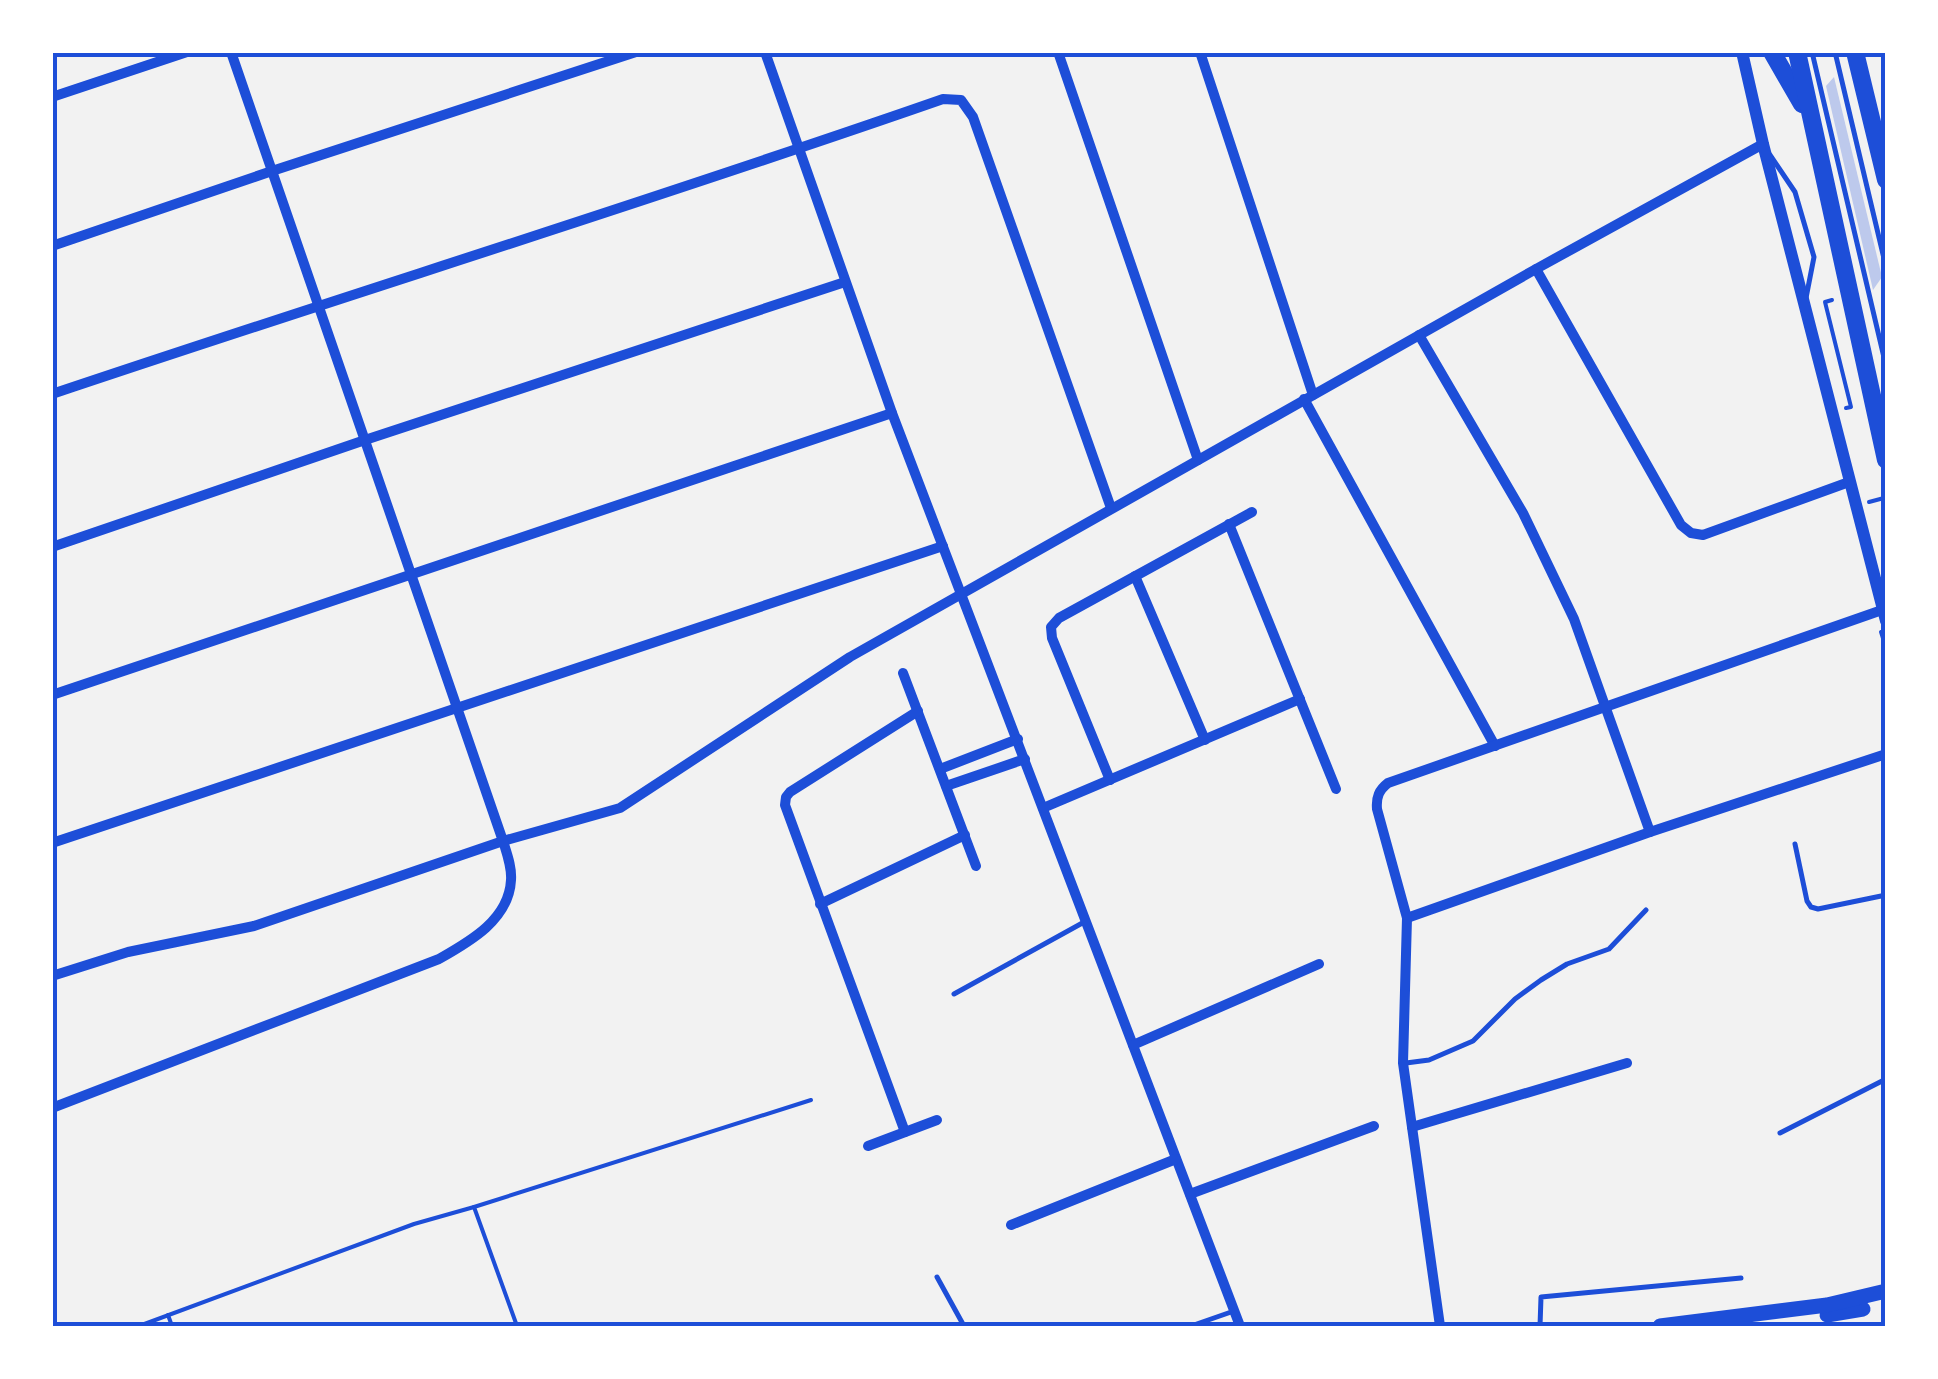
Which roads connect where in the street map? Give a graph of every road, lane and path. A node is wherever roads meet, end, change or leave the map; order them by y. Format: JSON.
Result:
{"nodes":[{"id":1,"x":187,"y":52,"type":"edge"},
{"id":2,"x":231,"y":52,"type":"edge"},
{"id":3,"x":636,"y":52,"type":"edge"},
{"id":4,"x":765,"y":52,"type":"edge"},
{"id":5,"x":1058,"y":52,"type":"edge"},
{"id":6,"x":1200,"y":52,"type":"edge"},
{"id":7,"x":1742,"y":52,"type":"edge"},
{"id":8,"x":1772,"y":52,"type":"edge"},
{"id":9,"x":1796,"y":52,"type":"edge"},
{"id":10,"x":1812,"y":52,"type":"edge"},
{"id":11,"x":1835,"y":52,"type":"edge"},
{"id":12,"x":1856,"y":52,"type":"edge"},
{"id":13,"x":52,"y":97,"type":"edge"},
{"id":14,"x":1810,"y":116,"type":"junction"},
{"id":15,"x":1762,"y":144,"type":"junction"},
{"id":16,"x":799,"y":149,"type":"junction"},
{"id":17,"x":272,"y":171,"type":"junction"},
{"id":18,"x":1886,"y":180,"type":"edge"},
{"id":19,"x":52,"y":246,"type":"edge"},
{"id":20,"x":1886,"y":268,"type":"edge"},
{"id":21,"x":1536,"y":269,"type":"junction"},
{"id":22,"x":845,"y":282,"type":"junction"},
{"id":23,"x":318,"y":304,"type":"junction"},
{"id":24,"x":1804,"y":308,"type":"junction"},
{"id":25,"x":1418,"y":335,"type":"junction"},
{"id":26,"x":1886,"y":366,"type":"edge"},
{"id":27,"x":52,"y":394,"type":"edge"},
{"id":28,"x":1309,"y":397,"type":"junction"},
{"id":29,"x":892,"y":413,"type":"junction"},
{"id":30,"x":365,"y":440,"type":"junction"},
{"id":31,"x":1198,"y":460,"type":"junction"},
{"id":32,"x":1886,"y":460,"type":"edge"},
{"id":33,"x":1848,"y":482,"type":"junction"},
{"id":34,"x":1111,"y":508,"type":"junction"},
{"id":35,"x":1252,"y":512,"type":"dead end"},
{"id":36,"x":1230,"y":524,"type":"junction"},
{"id":37,"x":943,"y":546,"type":"junction"},
{"id":38,"x":52,"y":547,"type":"edge"},
{"id":39,"x":411,"y":574,"type":"junction"},
{"id":40,"x":1136,"y":576,"type":"junction"},
{"id":41,"x":962,"y":593,"type":"junction"},
{"id":42,"x":1884,"y":616,"type":"edge"},
{"id":43,"x":903,"y":672,"type":"dead end"},
{"id":44,"x":52,"y":695,"type":"edge"},
{"id":45,"x":1300,"y":700,"type":"junction"},
{"id":46,"x":457,"y":707,"type":"junction"},
{"id":47,"x":1604,"y":708,"type":"junction"},
{"id":48,"x":918,"y":711,"type":"junction"},
{"id":49,"x":1018,"y":739,"type":"junction"},
{"id":50,"x":1205,"y":740,"type":"junction"},
{"id":51,"x":1494,"y":746,"type":"junction"},
{"id":52,"x":1886,"y":754,"type":"edge"},
{"id":53,"x":1025,"y":759,"type":"junction"},
{"id":54,"x":940,"y":769,"type":"junction"},
{"id":55,"x":1110,"y":780,"type":"junction"},
{"id":56,"x":946,"y":786,"type":"junction"},
{"id":57,"x":1336,"y":789,"type":"dead end"},
{"id":58,"x":1043,"y":808,"type":"junction"},
{"id":59,"x":1650,"y":832,"type":"junction"},
{"id":60,"x":964,"y":835,"type":"junction"},
{"id":61,"x":503,"y":841,"type":"junction"},
{"id":62,"x":52,"y":843,"type":"edge"},
{"id":63,"x":1794,"y":844,"type":"dead end"},
{"id":64,"x":976,"y":866,"type":"dead end"},
{"id":65,"x":1886,"y":895,"type":"edge"},
{"id":66,"x":820,"y":904,"type":"junction"},
{"id":67,"x":1646,"y":910,"type":"dead end"},
{"id":68,"x":1408,"y":918,"type":"junction"},
{"id":69,"x":1086,"y":921,"type":"junction"},
{"id":70,"x":1319,"y":964,"type":"dead end"},
{"id":71,"x":52,"y":976,"type":"edge"},
{"id":72,"x":954,"y":994,"type":"dead end"},
{"id":73,"x":1133,"y":1045,"type":"junction"},
{"id":74,"x":1628,"y":1062,"type":"dead end"},
{"id":75,"x":1403,"y":1063,"type":"junction"},
{"id":76,"x":1886,"y":1079,"type":"edge"},
{"id":77,"x":810,"y":1100,"type":"dead end"},
{"id":78,"x":52,"y":1108,"type":"edge"},
{"id":79,"x":937,"y":1120,"type":"dead end"},
{"id":80,"x":1374,"y":1126,"type":"dead end"},
{"id":81,"x":1412,"y":1128,"type":"junction"},
{"id":82,"x":905,"y":1132,"type":"junction"},
{"id":83,"x":1780,"y":1133,"type":"dead end"},
{"id":84,"x":868,"y":1146,"type":"dead end"},
{"id":85,"x":1176,"y":1159,"type":"junction"},
{"id":86,"x":1190,"y":1194,"type":"junction"},
{"id":87,"x":474,"y":1206,"type":"junction"},
{"id":88,"x":1011,"y":1226,"type":"dead end"},
{"id":89,"x":937,"y":1276,"type":"dead end"},
{"id":90,"x":1741,"y":1278,"type":"dead end"},
{"id":91,"x":1886,"y":1292,"type":"edge"},
{"id":92,"x":1863,"y":1310,"type":"dead end"},
{"id":93,"x":1234,"y":1311,"type":"junction"},
{"id":94,"x":168,"y":1315,"type":"junction"},
{"id":95,"x":139,"y":1326,"type":"edge"},
{"id":96,"x":172,"y":1326,"type":"edge"},
{"id":97,"x":517,"y":1326,"type":"edge"},
{"id":98,"x":964,"y":1326,"type":"edge"},
{"id":99,"x":1191,"y":1326,"type":"edge"},
{"id":100,"x":1240,"y":1326,"type":"edge"},
{"id":101,"x":1440,"y":1326,"type":"edge"},
{"id":102,"x":1540,"y":1326,"type":"edge"},
{"id":103,"x":1660,"y":1326,"type":"edge"},
{"id":104,"x":1745,"y":1326,"type":"edge"}],
"edges":[{"from":1,"to":13,"type":"street"},
{"from":2,"to":17,"type":"street"},
{"from":3,"to":17,"type":"street"},
{"from":4,"to":16,"type":"street"},
{"from":5,"to":31,"type":"street"},
{"from":6,"to":28,"type":"street"},
{"from":7,"to":15,"type":"street"},
{"from":8,"to":14,"type":"highway"},
{"from":9,"to":14,"type":"highway"},
{"from":10,"to":26,"type":"lane"},
{"from":11,"to":20,"type":"lane"},
{"from":12,"to":18,"type":"highway"},
{"from":14,"to":32,"type":"highway"},
{"from":15,"to":21,"type":"street"},
{"from":15,"to":24,"type":"street"},
{"from":15,"to":24,"type":"lane"},
{"from":16,"to":22,"type":"street"},
{"from":16,"to":23,"type":"street"},
{"from":16,"to":34,"type":"street"},
{"from":17,"to":19,"type":"street"},
{"from":17,"to":23,"type":"street"},
{"from":21,"to":25,"type":"street"},
{"from":21,"to":33,"type":"street"},
{"from":22,"to":29,"type":"street"},
{"from":22,"to":30,"type":"street"},
{"from":23,"to":27,"type":"street"},
{"from":23,"to":30,"type":"street"},
{"from":24,"to":33,"type":"street"},
{"from":25,"to":28,"type":"street"},
{"from":25,"to":47,"type":"street"},
{"from":28,"to":31,"type":"street"},
{"from":28,"to":51,"type":"street"},
{"from":29,"to":37,"type":"street"},
{"from":29,"to":39,"type":"street"},
{"from":30,"to":38,"type":"street"},
{"from":30,"to":39,"type":"street"},
{"from":31,"to":34,"type":"street"},
{"from":33,"to":42,"type":"street"},
{"from":34,"to":41,"type":"street"},
{"from":35,"to":36,"type":"street"},
{"from":36,"to":40,"type":"street"},
{"from":36,"to":45,"type":"street"},
{"from":37,"to":41,"type":"street"},
{"from":37,"to":46,"type":"street"},
{"from":39,"to":44,"type":"street"},
{"from":39,"to":46,"type":"street"},
{"from":40,"to":50,"type":"street"},
{"from":40,"to":55,"type":"street"},
{"from":41,"to":49,"type":"street"},
{"from":41,"to":61,"type":"street"},
{"from":42,"to":47,"type":"street"},
{"from":43,"to":48,"type":"street"},
{"from":45,"to":50,"type":"street"},
{"from":45,"to":57,"type":"street"},
{"from":46,"to":61,"type":"street"},
{"from":46,"to":62,"type":"street"},
{"from":47,"to":51,"type":"street"},
{"from":47,"to":59,"type":"street"},
{"from":48,"to":54,"type":"street"},
{"from":48,"to":66,"type":"street"},
{"from":49,"to":53,"type":"street"},
{"from":49,"to":54,"type":"street"},
{"from":50,"to":55,"type":"street"},
{"from":51,"to":68,"type":"street"},
{"from":52,"to":59,"type":"street"},
{"from":53,"to":56,"type":"street"},
{"from":53,"to":58,"type":"street"},
{"from":54,"to":56,"type":"street"},
{"from":55,"to":58,"type":"street"},
{"from":56,"to":60,"type":"street"},
{"from":58,"to":69,"type":"street"},
{"from":59,"to":68,"type":"street"},
{"from":60,"to":64,"type":"street"},
{"from":60,"to":66,"type":"street"},
{"from":61,"to":71,"type":"street"},
{"from":61,"to":78,"type":"street"},
{"from":63,"to":65,"type":"lane"},
{"from":66,"to":82,"type":"street"},
{"from":67,"to":75,"type":"lane"},
{"from":68,"to":75,"type":"street"},
{"from":69,"to":72,"type":"lane"},
{"from":69,"to":73,"type":"street"},
{"from":70,"to":73,"type":"street"},
{"from":73,"to":85,"type":"street"},
{"from":74,"to":81,"type":"street"},
{"from":75,"to":81,"type":"street"},
{"from":76,"to":83,"type":"lane"},
{"from":77,"to":87,"type":"path"},
{"from":79,"to":82,"type":"street"},
{"from":80,"to":86,"type":"street"},
{"from":81,"to":101,"type":"street"},
{"from":82,"to":84,"type":"street"},
{"from":85,"to":86,"type":"street"},
{"from":85,"to":88,"type":"street"},
{"from":86,"to":93,"type":"street"},
{"from":87,"to":94,"type":"path"},
{"from":87,"to":97,"type":"path"},
{"from":89,"to":98,"type":"lane"},
{"from":90,"to":102,"type":"lane"},
{"from":91,"to":103,"type":"main road"},
{"from":92,"to":104,"type":"main road"},
{"from":93,"to":99,"type":"lane"},
{"from":93,"to":100,"type":"street"},
{"from":94,"to":95,"type":"path"},
{"from":94,"to":96,"type":"path"}]}
